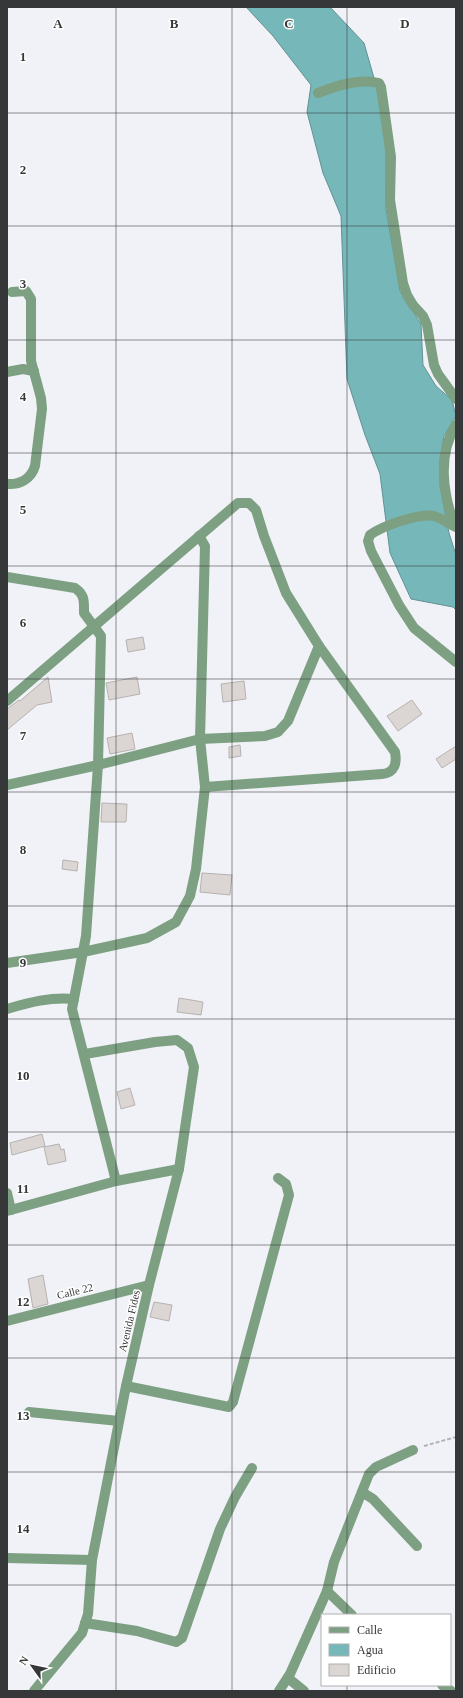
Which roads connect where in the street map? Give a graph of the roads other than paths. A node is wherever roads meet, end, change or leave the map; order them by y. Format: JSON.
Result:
{"nodes":[{"id":1,"x":318,"y":93,"type":"dead end"},
{"id":2,"x":12,"y":292,"type":"dead end"},
{"id":3,"x":34,"y":371,"type":"junction"},
{"id":4,"x":7,"y":372,"type":"edge"},
{"id":5,"x":456,"y":399,"type":"edge"},
{"id":6,"x":456,"y":426,"type":"edge"},
{"id":7,"x":7,"y":484,"type":"edge"},
{"id":8,"x":456,"y":526,"type":"edge"},
{"id":9,"x":199,"y":536,"type":"junction"},
{"id":10,"x":7,"y":577,"type":"edge"},
{"id":11,"x":95,"y":627,"type":"junction"},
{"id":12,"x":319,"y":646,"type":"junction"},
{"id":13,"x":456,"y":662,"type":"edge"},
{"id":14,"x":7,"y":701,"type":"edge"},
{"id":15,"x":200,"y":739,"type":"junction"},
{"id":16,"x":98,"y":765,"type":"junction"},
{"id":17,"x":7,"y":786,"type":"edge"},
{"id":18,"x":205,"y":787,"type":"junction"},
{"id":19,"x":83,"y":952,"type":"junction"},
{"id":20,"x":7,"y":963,"type":"edge"},
{"id":21,"x":74,"y":999,"type":"junction"},
{"id":22,"x":7,"y":1009,"type":"edge"},
{"id":23,"x":85,"y":1054,"type":"junction"},
{"id":24,"x":179,"y":1169,"type":"junction"},
{"id":25,"x":278,"y":1178,"type":"dead end"},
{"id":26,"x":116,"y":1181,"type":"junction"},
{"id":27,"x":7,"y":1193,"type":"edge"},
{"id":28,"x":9,"y":1211,"type":"edge"},
{"id":29,"x":149,"y":1285,"type":"junction"},
{"id":30,"x":7,"y":1321,"type":"edge"},
{"id":31,"x":126,"y":1386,"type":"junction"},
{"id":32,"x":29,"y":1412,"type":"dead end"},
{"id":33,"x":120,"y":1421,"type":"junction"},
{"id":34,"x":413,"y":1450,"type":"road end"},
{"id":35,"x":252,"y":1468,"type":"dead end"},
{"id":36,"x":362,"y":1492,"type":"junction"},
{"id":37,"x":417,"y":1546,"type":"dead end"},
{"id":38,"x":7,"y":1558,"type":"edge"},
{"id":39,"x":92,"y":1560,"type":"junction"},
{"id":40,"x":327,"y":1591,"type":"junction"},
{"id":41,"x":351,"y":1614,"type":"edge"},
{"id":42,"x":85,"y":1623,"type":"junction"},
{"id":43,"x":288,"y":1678,"type":"junction"},
{"id":44,"x":34,"y":1691,"type":"edge"},
{"id":45,"x":279,"y":1691,"type":"edge"},
{"id":46,"x":304,"y":1691,"type":"edge"}],
"edges":[{"from":1,"to":5,"type":"street"},
{"from":2,"to":3,"type":"street"},
{"from":3,"to":4,"type":"street"},
{"from":3,"to":7,"type":"street"},
{"from":6,"to":8,"type":"street"},
{"from":8,"to":13,"type":"street"},
{"from":9,"to":11,"type":"street"},
{"from":9,"to":12,"type":"street"},
{"from":9,"to":15,"type":"street"},
{"from":10,"to":11,"type":"street"},
{"from":11,"to":14,"type":"street"},
{"from":11,"to":16,"type":"street"},
{"from":12,"to":15,"type":"street"},
{"from":12,"to":18,"type":"street"},
{"from":15,"to":16,"type":"street"},
{"from":15,"to":18,"type":"street"},
{"from":16,"to":17,"type":"street"},
{"from":16,"to":19,"type":"street"},
{"from":18,"to":19,"type":"street"},
{"from":19,"to":20,"type":"street"},
{"from":19,"to":21,"type":"street"},
{"from":21,"to":22,"type":"street"},
{"from":21,"to":23,"type":"street"},
{"from":23,"to":24,"type":"street","name":"Avenida Fides"},
{"from":23,"to":26,"type":"street"},
{"from":24,"to":26,"type":"street"},
{"from":24,"to":29,"type":"street","name":"Avenida Fides"},
{"from":25,"to":31,"type":"street"},
{"from":26,"to":28,"type":"street"},
{"from":27,"to":28,"type":"street"},
{"from":29,"to":30,"type":"street","name":"Calle 22"},
{"from":29,"to":31,"type":"street","name":"Avenida Fides"},
{"from":31,"to":33,"type":"street","name":"Avenida Fides"},
{"from":32,"to":33,"type":"street"},
{"from":33,"to":39,"type":"street","name":"Avenida Fides"},
{"from":34,"to":36,"type":"street"},
{"from":35,"to":42,"type":"street"},
{"from":36,"to":37,"type":"street"},
{"from":36,"to":40,"type":"street"},
{"from":38,"to":39,"type":"street"},
{"from":39,"to":42,"type":"street","name":"Avenida Fides"},
{"from":40,"to":41,"type":"street"},
{"from":40,"to":43,"type":"street"},
{"from":42,"to":44,"type":"street","name":"Avenida Fides"},
{"from":43,"to":45,"type":"street"},
{"from":43,"to":46,"type":"street"}]}
